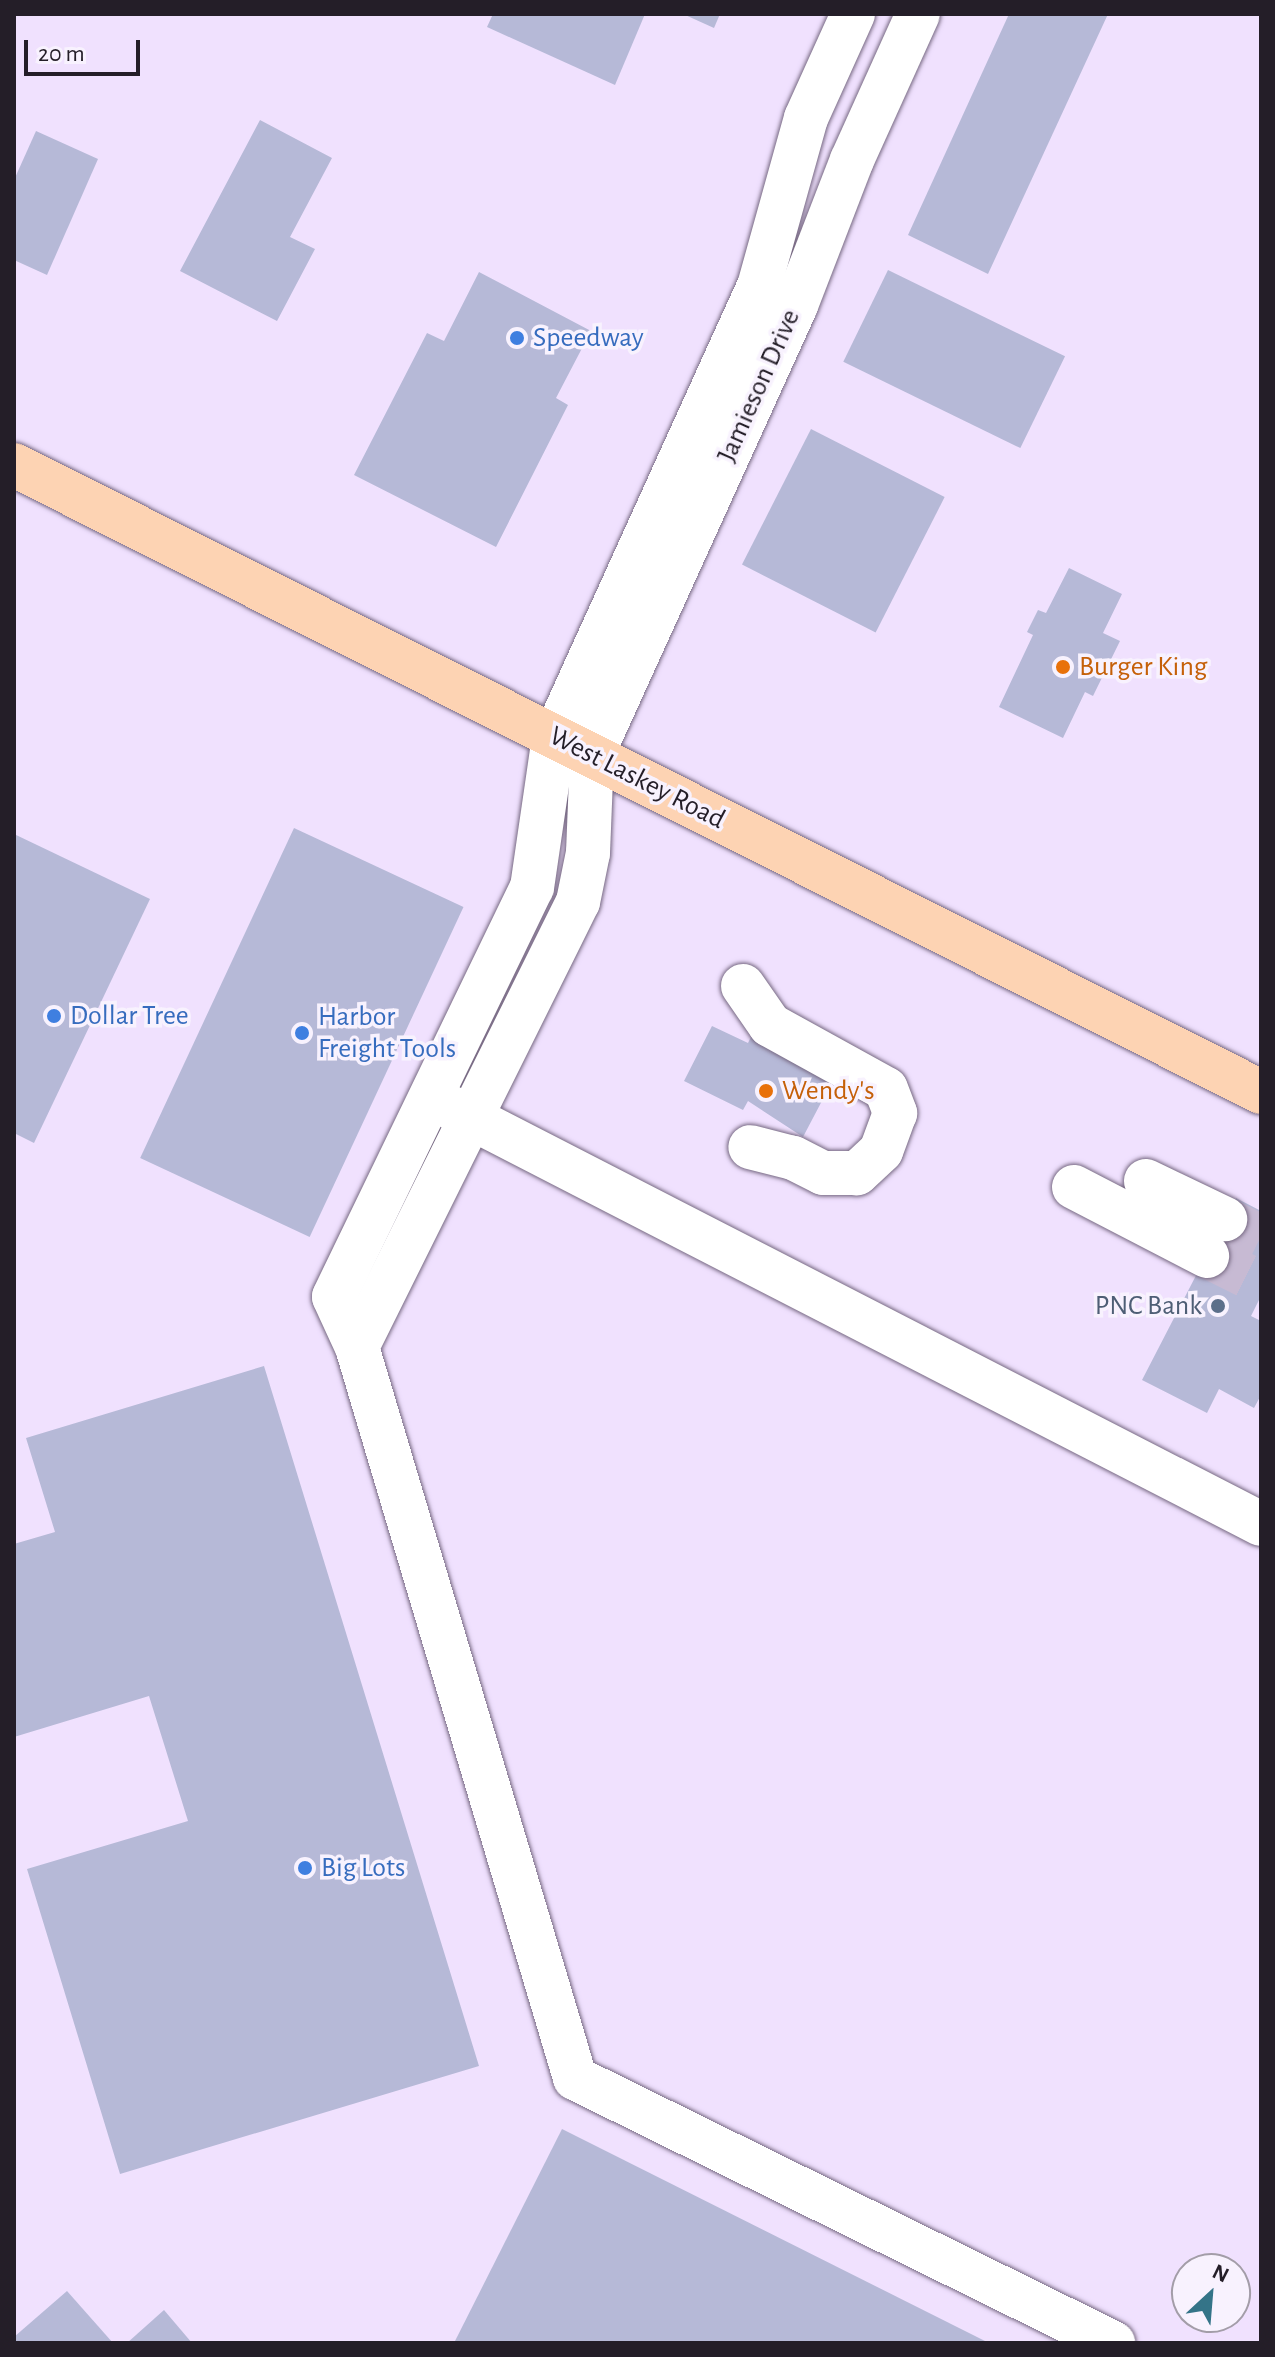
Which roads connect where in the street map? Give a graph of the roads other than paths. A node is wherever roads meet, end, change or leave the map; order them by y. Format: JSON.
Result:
{"nodes":[{"id":1,"x":853,"y":14,"type":"edge"},
{"id":2,"x":918,"y":14,"type":"edge"},
{"id":3,"x":14,"y":465,"type":"edge"},
{"id":4,"x":554,"y":737,"type":"junction"},
{"id":5,"x":592,"y":755,"type":"junction"},
{"id":6,"x":743,"y":986,"type":"dead end"},
{"id":7,"x":1261,"y":1092,"type":"edge"},
{"id":8,"x":428,"y":1096,"type":"junction"},
{"id":9,"x":472,"y":1118,"type":"junction"},
{"id":10,"x":750,"y":1147,"type":"dead end"},
{"id":11,"x":1109,"y":1184,"type":"joint"},
{"id":12,"x":357,"y":1347,"type":"junction"},
{"id":13,"x":1261,"y":1524,"type":"edge"},
{"id":14,"x":1113,"y":2343,"type":"edge"}],
"edges":[{"from":1,"to":4,"type":"street","name":"Jamieson Drive"},
{"from":2,"to":5,"type":"street","name":"Jamieson Drive"},
{"from":3,"to":4,"type":"main road","name":"West Laskey Road"},
{"from":4,"to":5,"type":"main road","name":"West Laskey Road"},
{"from":4,"to":8,"type":"street","name":"Jamieson Drive"},
{"from":5,"to":7,"type":"main road","name":"West Laskey Road"},
{"from":5,"to":9,"type":"street"},
{"from":6,"to":10,"type":"street"},
{"from":8,"to":9,"type":"street"},
{"from":8,"to":12,"type":"street","name":"Jamieson Drive"},
{"from":9,"to":12,"type":"street"},
{"from":9,"to":13,"type":"street"},
{"from":11,"to":11,"type":"street"},
{"from":12,"to":14,"type":"street"}]}
